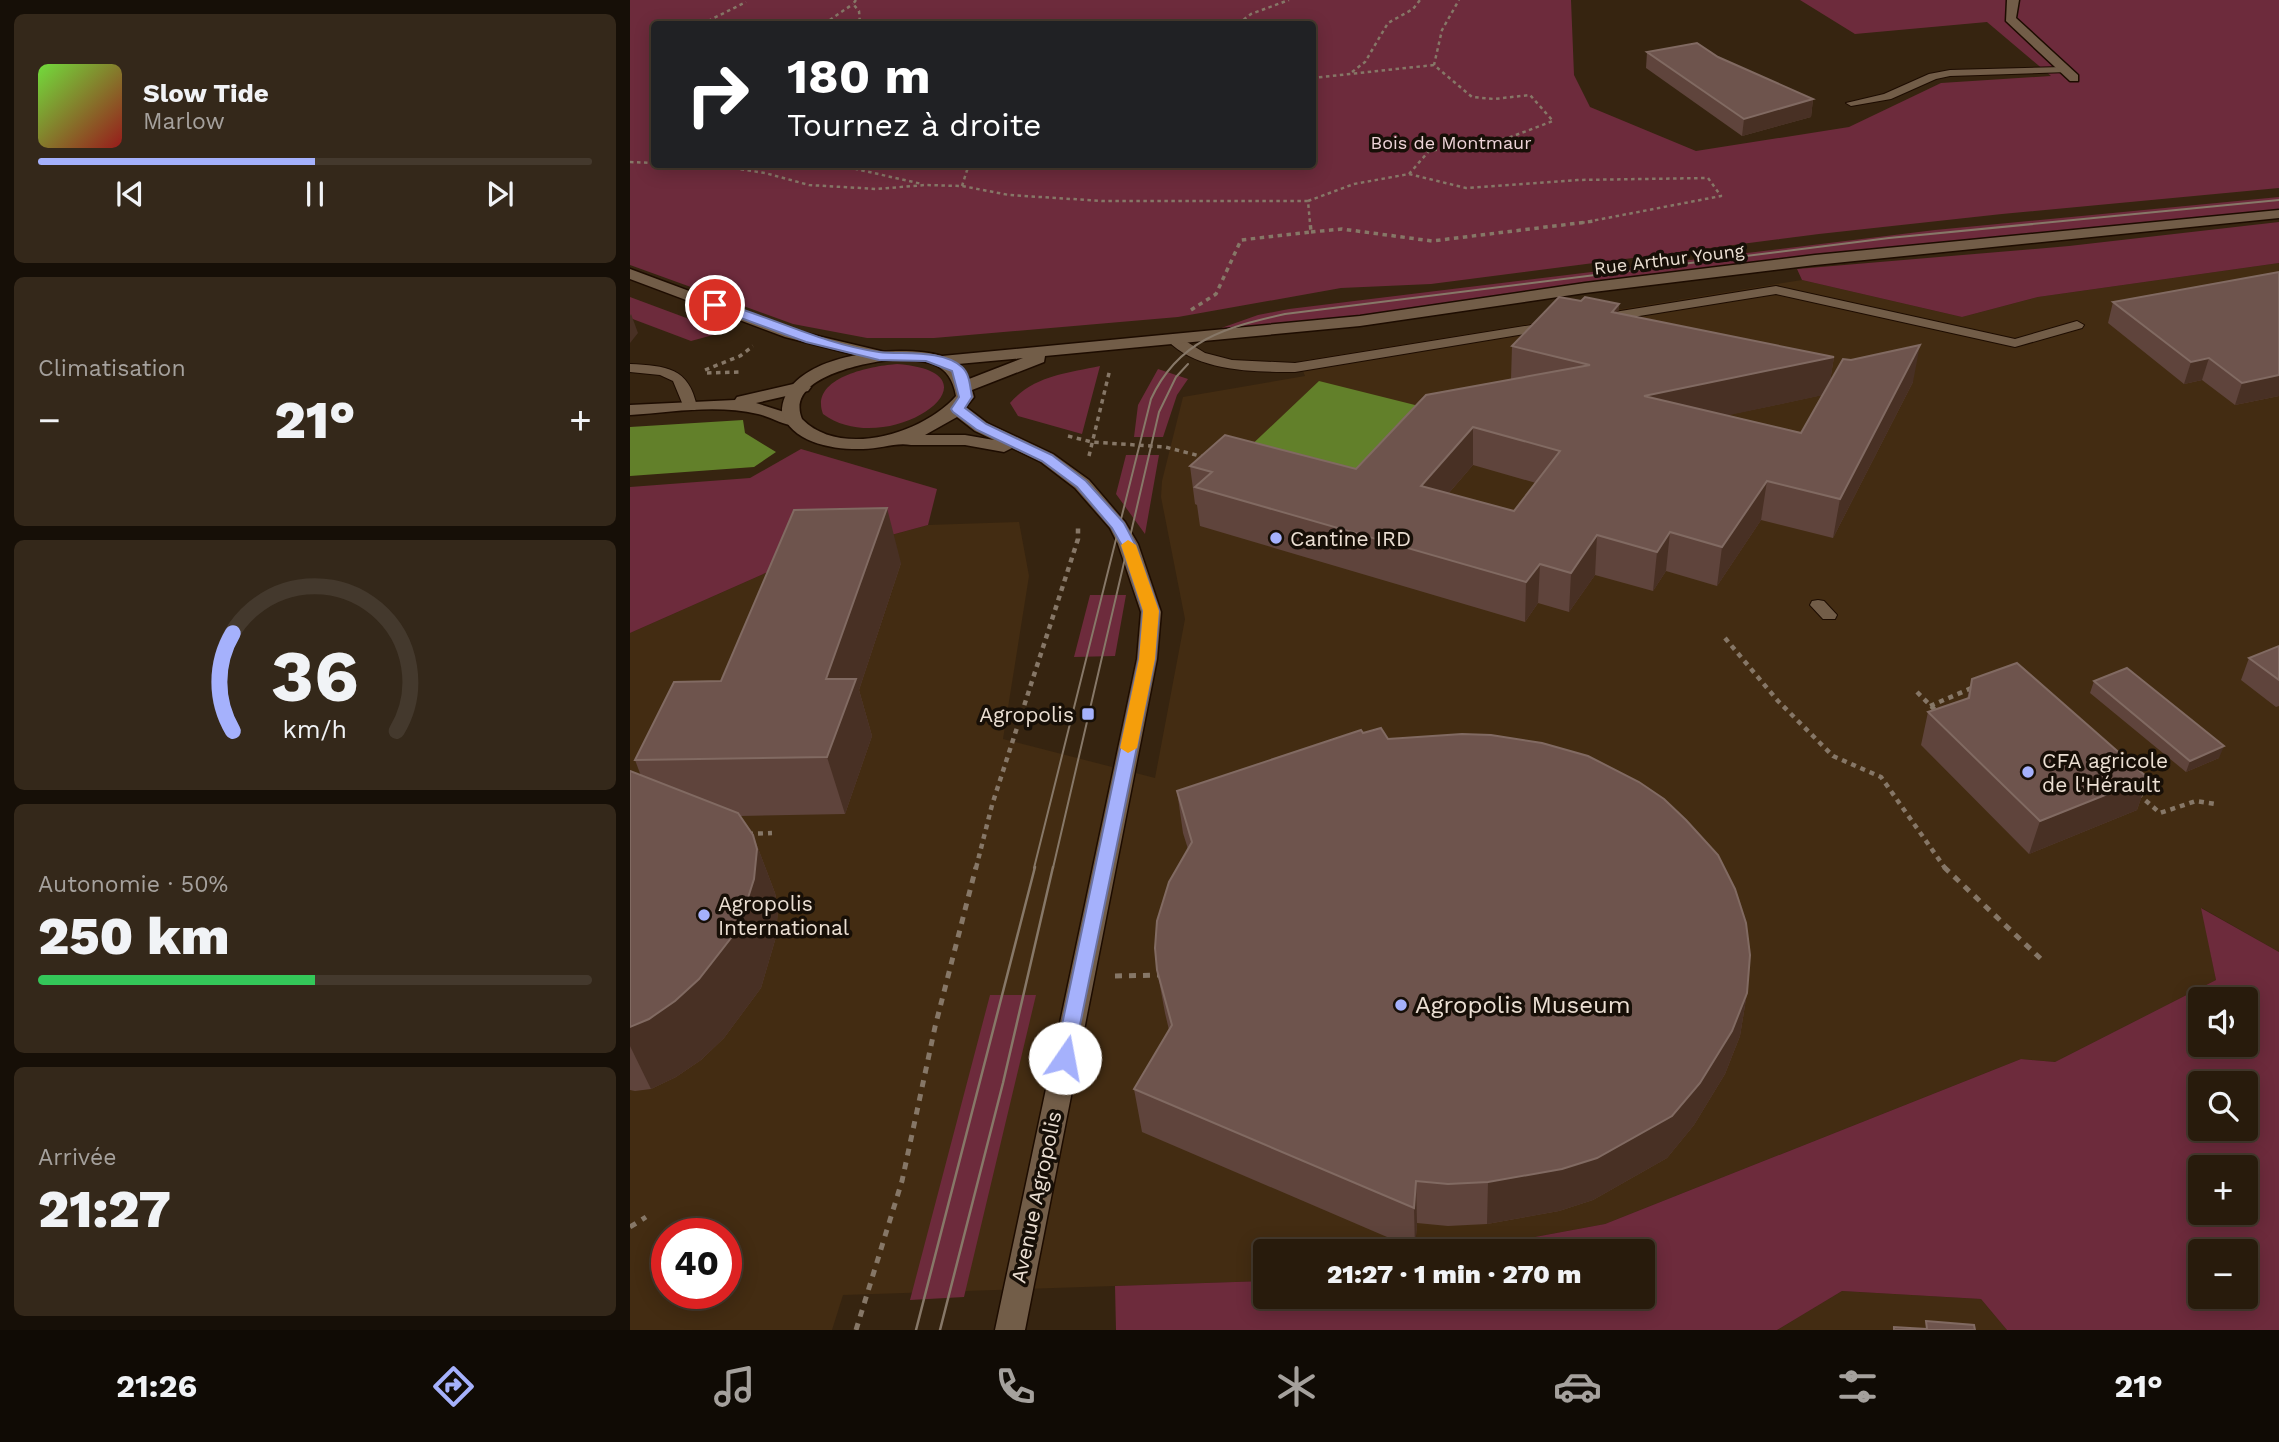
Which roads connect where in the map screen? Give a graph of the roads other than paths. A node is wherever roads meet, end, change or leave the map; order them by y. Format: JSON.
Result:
{"nodes":[{"id":1,"x":2013,"y":0,"type":"edge"},
{"id":2,"x":2069,"y":74,"type":"joint"},
{"id":3,"x":1851,"y":103,"type":"dead end"},
{"id":4,"x":2279,"y":214,"type":"edge"},
{"id":5,"x":630,"y":274,"type":"edge"},
{"id":6,"x":2077,"y":325,"type":"dead end"},
{"id":7,"x":810,"y":339,"type":"junction"},
{"id":8,"x":1174,"y":340,"type":"junction"},
{"id":9,"x":1064,"y":348,"type":"junction"},
{"id":10,"x":879,"y":356,"type":"junction"},
{"id":11,"x":942,"y":361,"type":"junction"},
{"id":12,"x":630,"y":368,"type":"edge"},
{"id":13,"x":832,"y":368,"type":"junction"},
{"id":14,"x":802,"y":387,"type":"junction"},
{"id":15,"x":965,"y":387,"type":"junction"},
{"id":16,"x":730,"y":404,"type":"junction"},
{"id":17,"x":690,"y":407,"type":"junction"},
{"id":18,"x":958,"y":409,"type":"junction"},
{"id":19,"x":630,"y":410,"type":"edge"},
{"id":20,"x":794,"y":421,"type":"junction"},
{"id":21,"x":891,"y":439,"type":"junction"},
{"id":22,"x":1028,"y":451,"type":"junction"},
{"id":23,"x":1010,"y":1330,"type":"edge"}],
"edges":[{"from":1,"to":2,"type":"street"},
{"from":2,"to":3,"type":"lane"},
{"from":4,"to":8,"type":"street","name":"Rue Arthur Young"},
{"from":5,"to":7,"type":"street"},
{"from":6,"to":8,"type":"lane"},
{"from":7,"to":10,"type":"street"},
{"from":7,"to":13,"type":"street"},
{"from":8,"to":9,"type":"street","name":"Rue Arthur Young"},
{"from":9,"to":11,"type":"street","name":"Rue Arthur Young"},
{"from":9,"to":15,"type":"street","name":"Rue Arthur Young"},
{"from":10,"to":11,"type":"street","name":"Rue Arthur Young"},
{"from":10,"to":13,"type":"street"},
{"from":11,"to":15,"type":"street"},
{"from":12,"to":17,"type":"lane"},
{"from":13,"to":14,"type":"street"},
{"from":14,"to":16,"type":"street"},
{"from":14,"to":20,"type":"street"},
{"from":15,"to":18,"type":"street"},
{"from":16,"to":17,"type":"street"},
{"from":16,"to":20,"type":"street"},
{"from":17,"to":19,"type":"street"},
{"from":18,"to":21,"type":"street"},
{"from":18,"to":22,"type":"street","name":"Avenue Agropolis"},
{"from":20,"to":21,"type":"street"},
{"from":21,"to":22,"type":"street","name":"Avenue Agropolis"},
{"from":22,"to":23,"type":"street","name":"Avenue Agropolis"}]}
